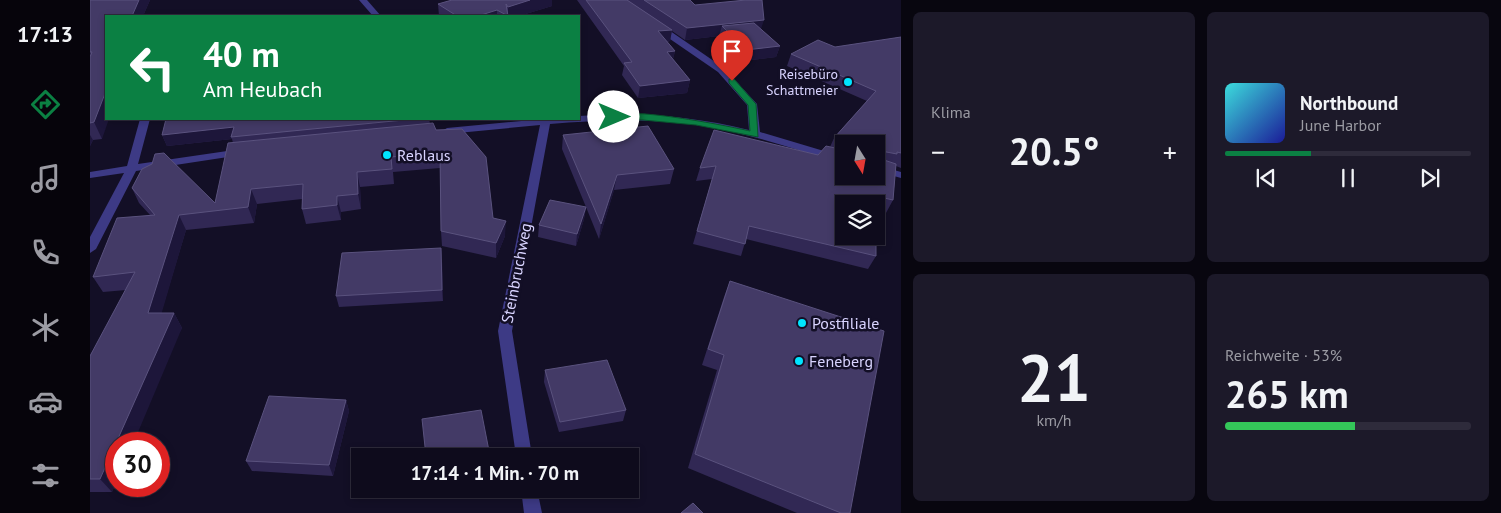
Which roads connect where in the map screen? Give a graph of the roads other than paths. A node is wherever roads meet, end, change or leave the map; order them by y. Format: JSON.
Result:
{"nodes":[{"id":1,"x":363,"y":0,"type":"edge"},
{"id":2,"x":376,"y":15,"type":"edge"},
{"id":3,"x":649,"y":21,"type":"edge"},
{"id":4,"x":580,"y":119,"type":"edge"},
{"id":5,"x":145,"y":120,"type":"edge"},
{"id":6,"x":466,"y":120,"type":"edge"},
{"id":7,"x":562,"y":120,"type":"edge"},
{"id":8,"x":546,"y":121,"type":"junction"},
{"id":9,"x":474,"y":128,"type":"junction"},
{"id":10,"x":435,"y":132,"type":"edge"},
{"id":11,"x":755,"y":135,"type":"junction"},
{"id":12,"x":251,"y":151,"type":"edge"},
{"id":13,"x":835,"y":157,"type":"edge"},
{"id":14,"x":132,"y":168,"type":"junction"},
{"id":15,"x":885,"y":171,"type":"edge"},
{"id":16,"x":90,"y":175,"type":"edge"},
{"id":17,"x":901,"y":175,"type":"edge"},
{"id":18,"x":90,"y":249,"type":"edge"},
{"id":19,"x":523,"y":448,"type":"edge"},
{"id":20,"x":531,"y":498,"type":"edge"},
{"id":21,"x":533,"y":513,"type":"edge"}],
"edges":[{"from":1,"to":2,"type":"street"},
{"from":3,"to":11,"type":"street"},
{"from":4,"to":11,"type":"street"},
{"from":5,"to":14,"type":"street"},
{"from":6,"to":9,"type":"street"},
{"from":7,"to":8,"type":"street"},
{"from":8,"to":9,"type":"street"},
{"from":8,"to":19,"type":"street","name":"Steinbruchweg"},
{"from":9,"to":10,"type":"street"},
{"from":11,"to":13,"type":"street"},
{"from":12,"to":14,"type":"street"},
{"from":14,"to":16,"type":"street"},
{"from":14,"to":18,"type":"street"},
{"from":15,"to":17,"type":"street"},
{"from":20,"to":21,"type":"street"}]}
